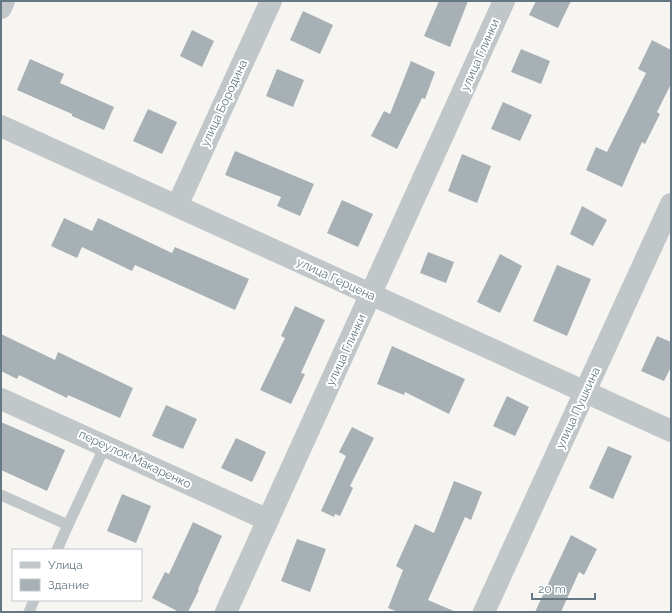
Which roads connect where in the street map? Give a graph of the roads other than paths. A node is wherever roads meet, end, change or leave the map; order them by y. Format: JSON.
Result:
{"nodes":[{"id":1,"x":4,"y":1,"type":"edge"},
{"id":2,"x":271,"y":1,"type":"edge"},
{"id":3,"x":504,"y":1,"type":"edge"},
{"id":4,"x":1,"y":8,"type":"edge"},
{"id":5,"x":1,"y":126,"type":"edge"},
{"id":6,"x":671,"y":204,"type":"edge"},
{"id":7,"x":177,"y":206,"type":"junction"},
{"id":8,"x":371,"y":295,"type":"junction"},
{"id":9,"x":585,"y":393,"type":"junction"},
{"id":10,"x":1,"y":399,"type":"edge"},
{"id":11,"x":671,"y":431,"type":"edge"},
{"id":12,"x":105,"y":446,"type":"junction"},
{"id":13,"x":1,"y":495,"type":"edge"},
{"id":14,"x":268,"y":520,"type":"junction"},
{"id":15,"x":68,"y":525,"type":"junction"},
{"id":16,"x":57,"y":549,"type":"edge"},
{"id":17,"x":34,"y":601,"type":"edge"},
{"id":18,"x":29,"y":612,"type":"edge"},
{"id":19,"x":226,"y":612,"type":"edge"},
{"id":20,"x":484,"y":612,"type":"edge"}],
"edges":[{"from":1,"to":4,"type":"street"},
{"from":2,"to":7,"type":"street","name":"улица Бородина"},
{"from":3,"to":8,"type":"street","name":"улица Глинки"},
{"from":5,"to":7,"type":"street","name":"улица Герцена"},
{"from":6,"to":9,"type":"street","name":"улица Пушкина"},
{"from":7,"to":8,"type":"street","name":"улица Герцена"},
{"from":8,"to":9,"type":"street","name":"улица Герцена"},
{"from":8,"to":14,"type":"street","name":"улица Глинки"},
{"from":9,"to":11,"type":"street","name":"улица Герцена"},
{"from":9,"to":20,"type":"street","name":"улица Пушкина"},
{"from":10,"to":12,"type":"street","name":"переулок Макаренко"},
{"from":12,"to":14,"type":"street","name":"переулок Макаренко"},
{"from":12,"to":15,"type":"lane"},
{"from":13,"to":15,"type":"lane"},
{"from":14,"to":19,"type":"street","name":"улица Глинки"},
{"from":15,"to":16,"type":"lane"},
{"from":17,"to":18,"type":"lane"}]}
